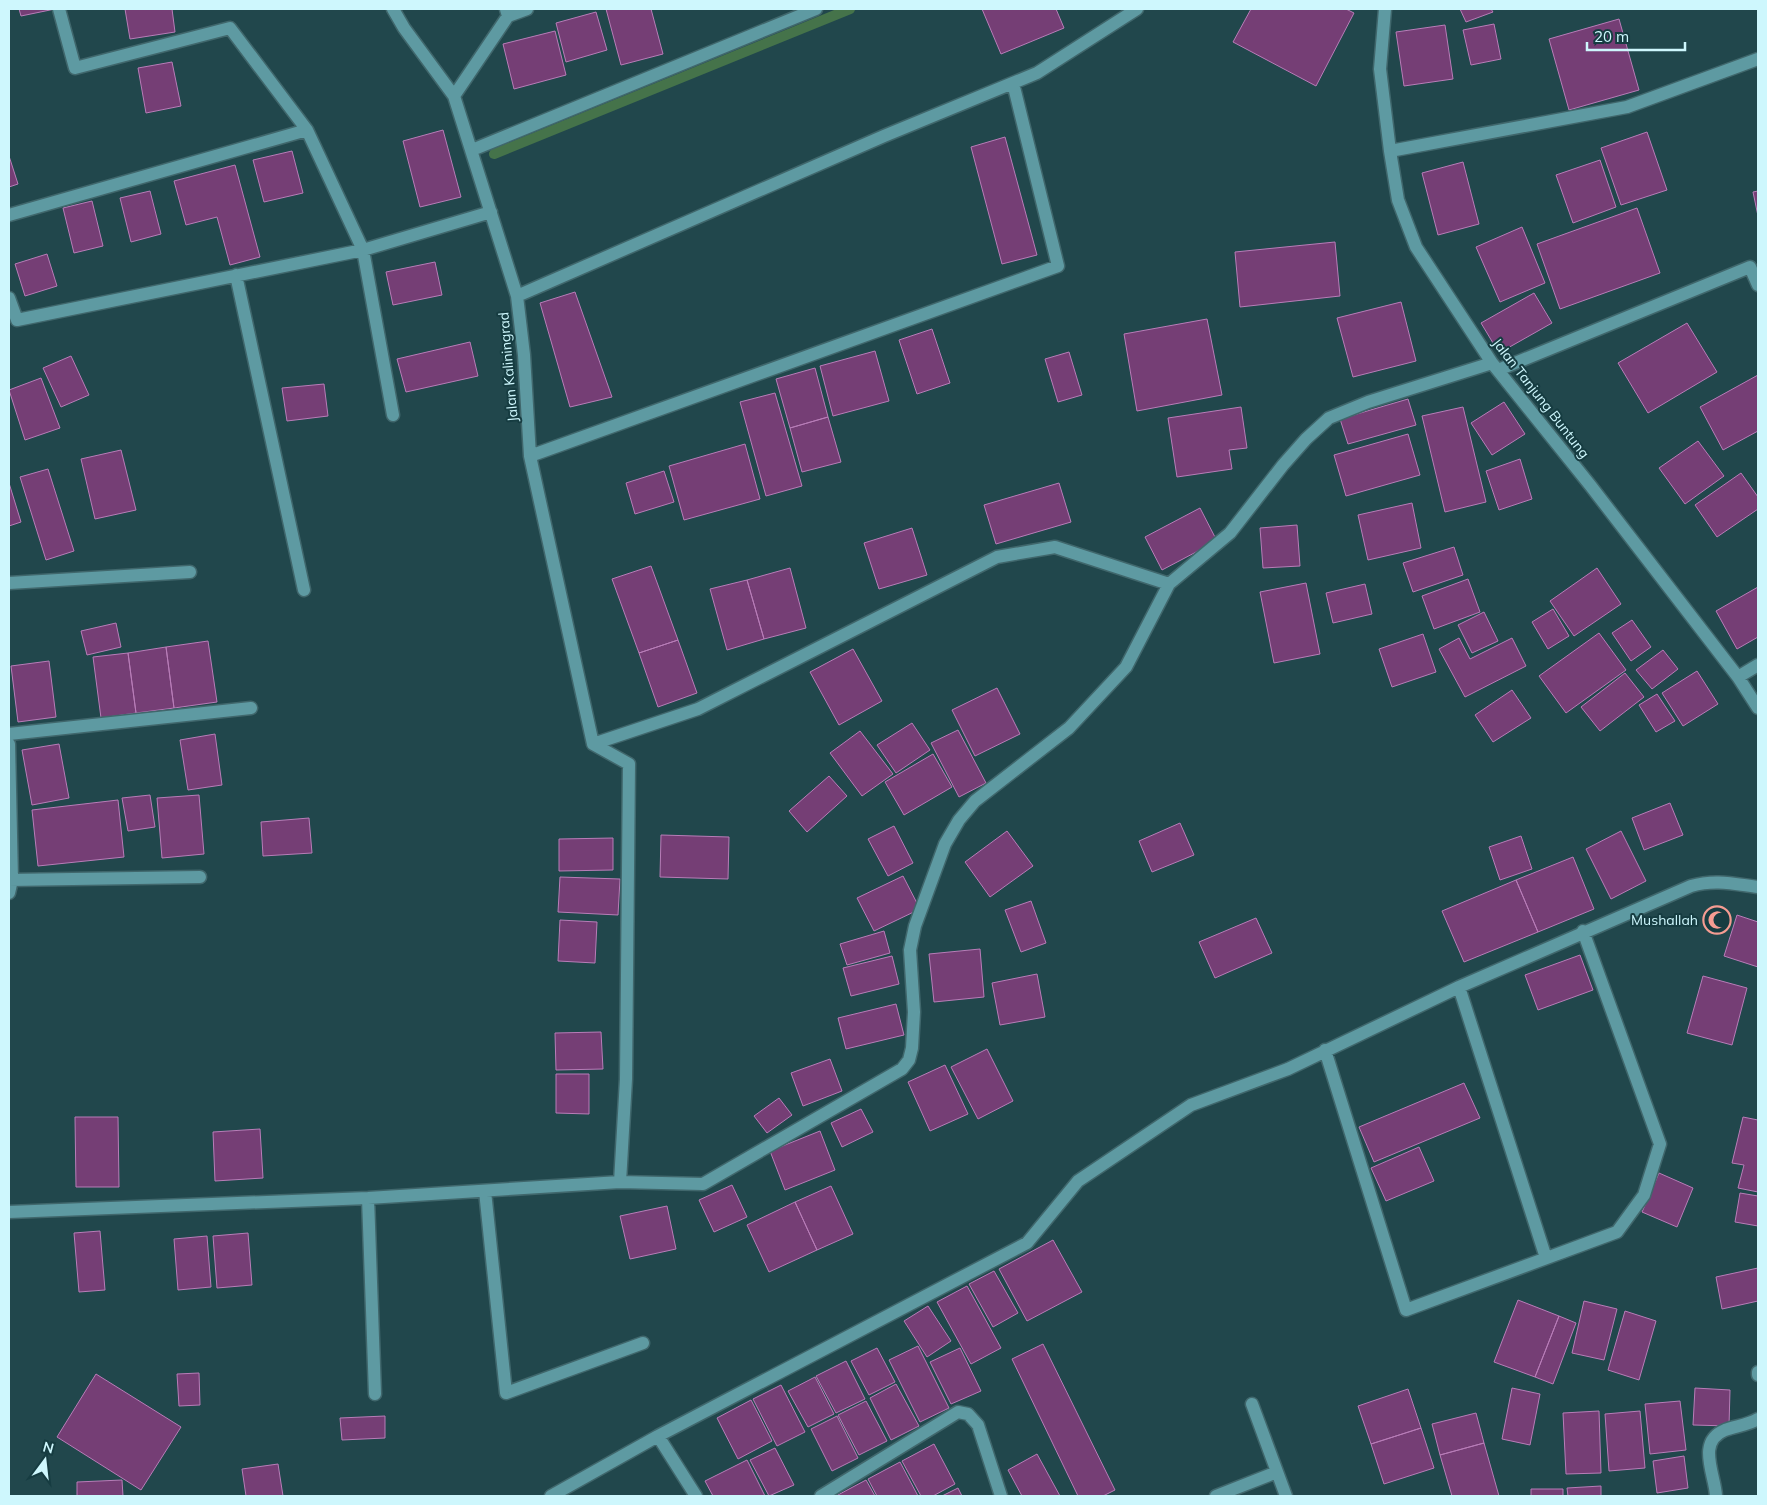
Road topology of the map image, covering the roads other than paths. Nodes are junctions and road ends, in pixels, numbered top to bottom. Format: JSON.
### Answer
{"nodes":[{"id":1,"x":59,"y":9,"type":"edge"},
{"id":2,"x":392,"y":9,"type":"edge"},
{"id":3,"x":527,"y":9,"type":"edge"},
{"id":4,"x":816,"y":9,"type":"edge"},
{"id":5,"x":1137,"y":9,"type":"edge"},
{"id":6,"x":1385,"y":9,"type":"edge"},
{"id":7,"x":507,"y":12,"type":"edge"},
{"id":8,"x":1758,"y":59,"type":"edge"},
{"id":9,"x":1013,"y":83,"type":"junction"},
{"id":10,"x":454,"y":96,"type":"junction"},
{"id":11,"x":307,"y":130,"type":"junction"},
{"id":12,"x":472,"y":150,"type":"junction"},
{"id":13,"x":1390,"y":151,"type":"junction"},
{"id":14,"x":491,"y":212,"type":"junction"},
{"id":15,"x":9,"y":215,"type":"edge"},
{"id":16,"x":363,"y":250,"type":"junction"},
{"id":17,"x":236,"y":275,"type":"junction"},
{"id":18,"x":1758,"y":285,"type":"edge"},
{"id":19,"x":517,"y":296,"type":"junction"},
{"id":20,"x":9,"y":298,"type":"edge"},
{"id":21,"x":1495,"y":367,"type":"junction"},
{"id":22,"x":393,"y":415,"type":"dead end"},
{"id":23,"x":530,"y":456,"type":"junction"},
{"id":24,"x":190,"y":572,"type":"dead end"},
{"id":25,"x":9,"y":583,"type":"edge"},
{"id":26,"x":1168,"y":584,"type":"junction"},
{"id":27,"x":304,"y":590,"type":"dead end"},
{"id":28,"x":1758,"y":664,"type":"edge"},
{"id":29,"x":1738,"y":677,"type":"junction"},
{"id":30,"x":251,"y":708,"type":"dead end"},
{"id":31,"x":1758,"y":708,"type":"edge"},
{"id":32,"x":9,"y":734,"type":"edge"},
{"id":33,"x":9,"y":744,"type":"edge"},
{"id":34,"x":593,"y":744,"type":"junction"},
{"id":35,"x":200,"y":877,"type":"dead end"},
{"id":36,"x":11,"y":880,"type":"edge"},
{"id":37,"x":1758,"y":887,"type":"edge"},
{"id":38,"x":9,"y":894,"type":"edge"},
{"id":39,"x":1583,"y":931,"type":"junction"},
{"id":40,"x":1458,"y":987,"type":"junction"},
{"id":41,"x":1325,"y":1050,"type":"junction"},
{"id":42,"x":620,"y":1182,"type":"junction"},
{"id":43,"x":485,"y":1192,"type":"junction"},
{"id":44,"x":368,"y":1198,"type":"junction"},
{"id":45,"x":9,"y":1212,"type":"edge"},
{"id":46,"x":1546,"y":1258,"type":"junction"},
{"id":47,"x":643,"y":1343,"type":"dead end"},
{"id":48,"x":375,"y":1394,"type":"dead end"},
{"id":49,"x":1252,"y":1404,"type":"dead end"},
{"id":50,"x":1758,"y":1419,"type":"edge"},
{"id":51,"x":658,"y":1436,"type":"junction"},
{"id":52,"x":1277,"y":1472,"type":"junction"},
{"id":53,"x":551,"y":1496,"type":"edge"},
{"id":54,"x":696,"y":1496,"type":"edge"},
{"id":55,"x":821,"y":1496,"type":"edge"},
{"id":56,"x":1001,"y":1496,"type":"edge"},
{"id":57,"x":1216,"y":1496,"type":"edge"},
{"id":58,"x":1286,"y":1496,"type":"edge"},
{"id":59,"x":1716,"y":1496,"type":"edge"}],
"edges":[{"from":1,"to":11,"type":"street"},
{"from":2,"to":10,"type":"street","name":"Jalan Kaliningrad"},
{"from":3,"to":7,"type":"street"},
{"from":4,"to":12,"type":"street"},
{"from":5,"to":9,"type":"street"},
{"from":6,"to":13,"type":"street","name":"Jalan Tanjung Buntung"},
{"from":7,"to":10,"type":"street"},
{"from":8,"to":13,"type":"street"},
{"from":9,"to":19,"type":"street"},
{"from":9,"to":23,"type":"street"},
{"from":10,"to":12,"type":"street","name":"Jalan Kaliningrad"},
{"from":11,"to":15,"type":"street"},
{"from":11,"to":16,"type":"street"},
{"from":12,"to":14,"type":"street","name":"Jalan Kaliningrad"},
{"from":13,"to":21,"type":"street","name":"Jalan Tanjung Buntung"},
{"from":14,"to":16,"type":"street"},
{"from":14,"to":19,"type":"street","name":"Jalan Kaliningrad"},
{"from":16,"to":17,"type":"street"},
{"from":16,"to":22,"type":"street"},
{"from":17,"to":20,"type":"street"},
{"from":17,"to":27,"type":"street"},
{"from":18,"to":21,"type":"street"},
{"from":19,"to":23,"type":"street","name":"Jalan Kaliningrad"},
{"from":21,"to":26,"type":"street"},
{"from":21,"to":29,"type":"street","name":"Jalan Tanjung Buntung"},
{"from":23,"to":34,"type":"street","name":"Jalan Kaliningrad"},
{"from":24,"to":25,"type":"street"},
{"from":26,"to":34,"type":"street"},
{"from":26,"to":42,"type":"street"},
{"from":28,"to":29,"type":"street"},
{"from":29,"to":31,"type":"street","name":"Jalan Tanjung Buntung"},
{"from":30,"to":32,"type":"street"},
{"from":33,"to":36,"type":"street"},
{"from":34,"to":42,"type":"street"},
{"from":35,"to":36,"type":"street"},
{"from":36,"to":38,"type":"street"},
{"from":37,"to":39,"type":"street"},
{"from":39,"to":40,"type":"street"},
{"from":39,"to":46,"type":"street"},
{"from":40,"to":41,"type":"street"},
{"from":40,"to":46,"type":"street"},
{"from":41,"to":46,"type":"street"},
{"from":41,"to":51,"type":"street"},
{"from":42,"to":43,"type":"street"},
{"from":43,"to":44,"type":"street"},
{"from":43,"to":47,"type":"street"},
{"from":44,"to":45,"type":"street"},
{"from":44,"to":48,"type":"street"},
{"from":49,"to":52,"type":"street"},
{"from":50,"to":59,"type":"street"},
{"from":51,"to":53,"type":"street"},
{"from":51,"to":54,"type":"street"},
{"from":52,"to":57,"type":"street"},
{"from":52,"to":58,"type":"street"},
{"from":55,"to":56,"type":"street"}]}
